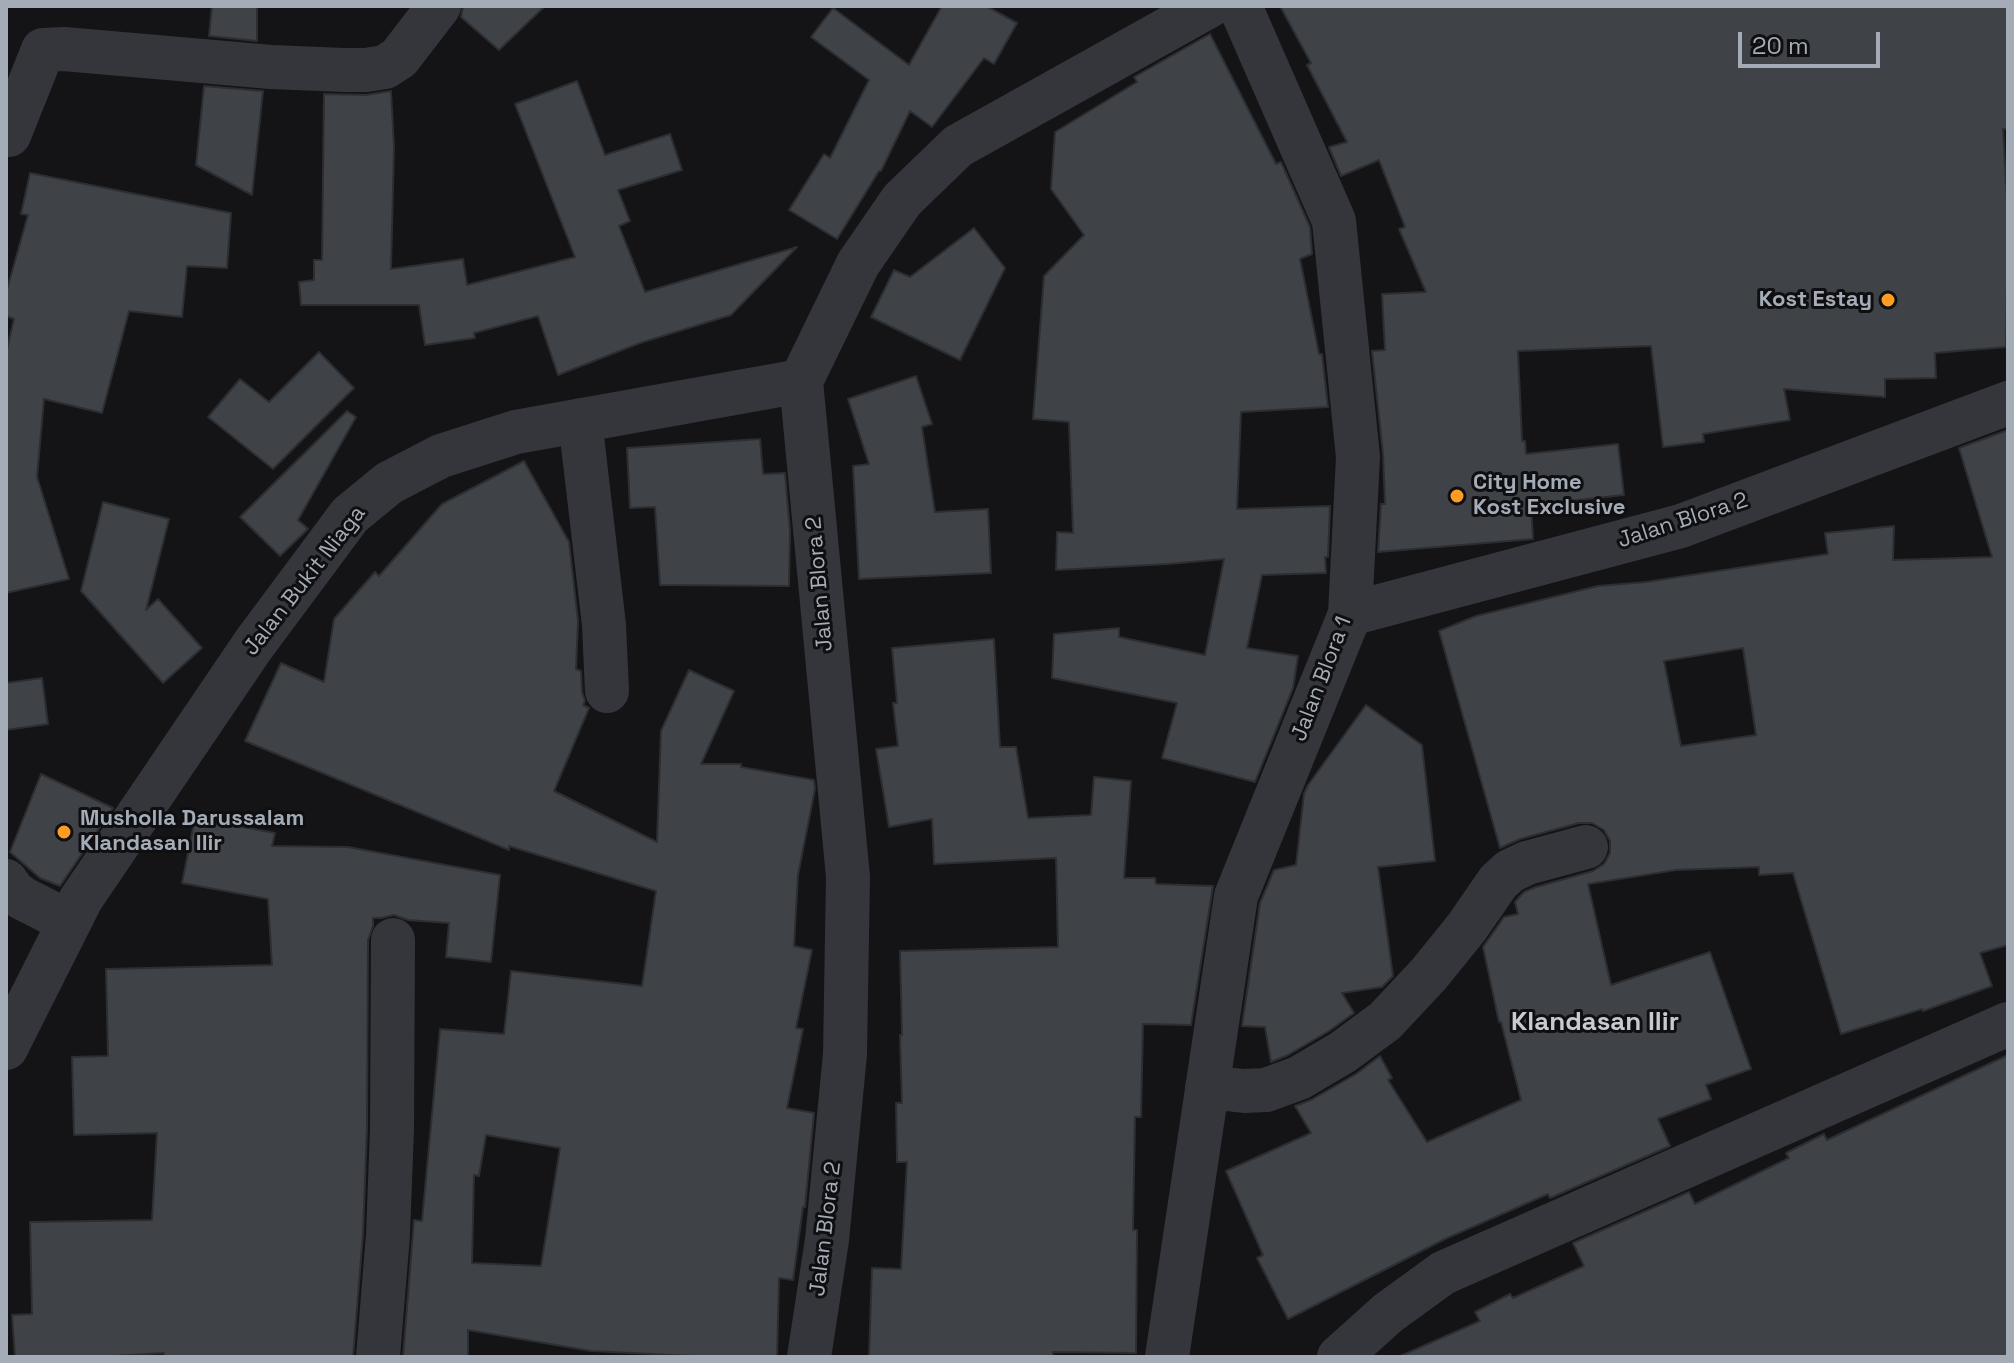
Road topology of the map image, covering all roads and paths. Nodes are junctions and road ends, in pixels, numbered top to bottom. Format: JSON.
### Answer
{"nodes":[{"id":1,"x":439,"y":6,"type":"edge"},
{"id":2,"x":1209,"y":6,"type":"edge"},
{"id":3,"x":1240,"y":6,"type":"edge"},
{"id":4,"x":7,"y":140,"type":"edge"},
{"id":5,"x":801,"y":381,"type":"junction"},
{"id":6,"x":2008,"y":403,"type":"edge"},
{"id":7,"x":580,"y":420,"type":"junction"},
{"id":8,"x":1350,"y":614,"type":"junction"},
{"id":9,"x":607,"y":691,"type":"dead end"},
{"id":10,"x":1586,"y":847,"type":"dead end"},
{"id":11,"x":6,"y":881,"type":"edge"},
{"id":12,"x":69,"y":922,"type":"junction"},
{"id":13,"x":393,"y":940,"type":"dead end"},
{"id":14,"x":2008,"y":1024,"type":"edge"},
{"id":15,"x":6,"y":1048,"type":"edge"},
{"id":16,"x":1207,"y":1087,"type":"junction"},
{"id":17,"x":378,"y":1357,"type":"edge"},
{"id":18,"x":809,"y":1357,"type":"edge"},
{"id":19,"x":1167,"y":1357,"type":"edge"},
{"id":20,"x":1339,"y":1357,"type":"edge"}],
"edges":[{"from":1,"to":4,"type":"street"},
{"from":2,"to":5,"type":"street"},
{"from":3,"to":8,"type":"street","name":"Jalan Blora 1"},
{"from":5,"to":7,"type":"street","name":"Jalan Bukit Niaga"},
{"from":5,"to":18,"type":"street","name":"Jalan Blora 2"},
{"from":6,"to":8,"type":"street","name":"Jalan Blora 2"},
{"from":7,"to":9,"type":"street"},
{"from":7,"to":12,"type":"street","name":"Jalan Bukit Niaga"},
{"from":8,"to":16,"type":"street","name":"Jalan Blora 1"},
{"from":10,"to":16,"type":"street"},
{"from":11,"to":12,"type":"street"},
{"from":12,"to":15,"type":"street","name":"Jalan Bukit Niaga"},
{"from":13,"to":17,"type":"street"},
{"from":14,"to":20,"type":"street"},
{"from":16,"to":19,"type":"street","name":"Jalan Blora 1"}]}
